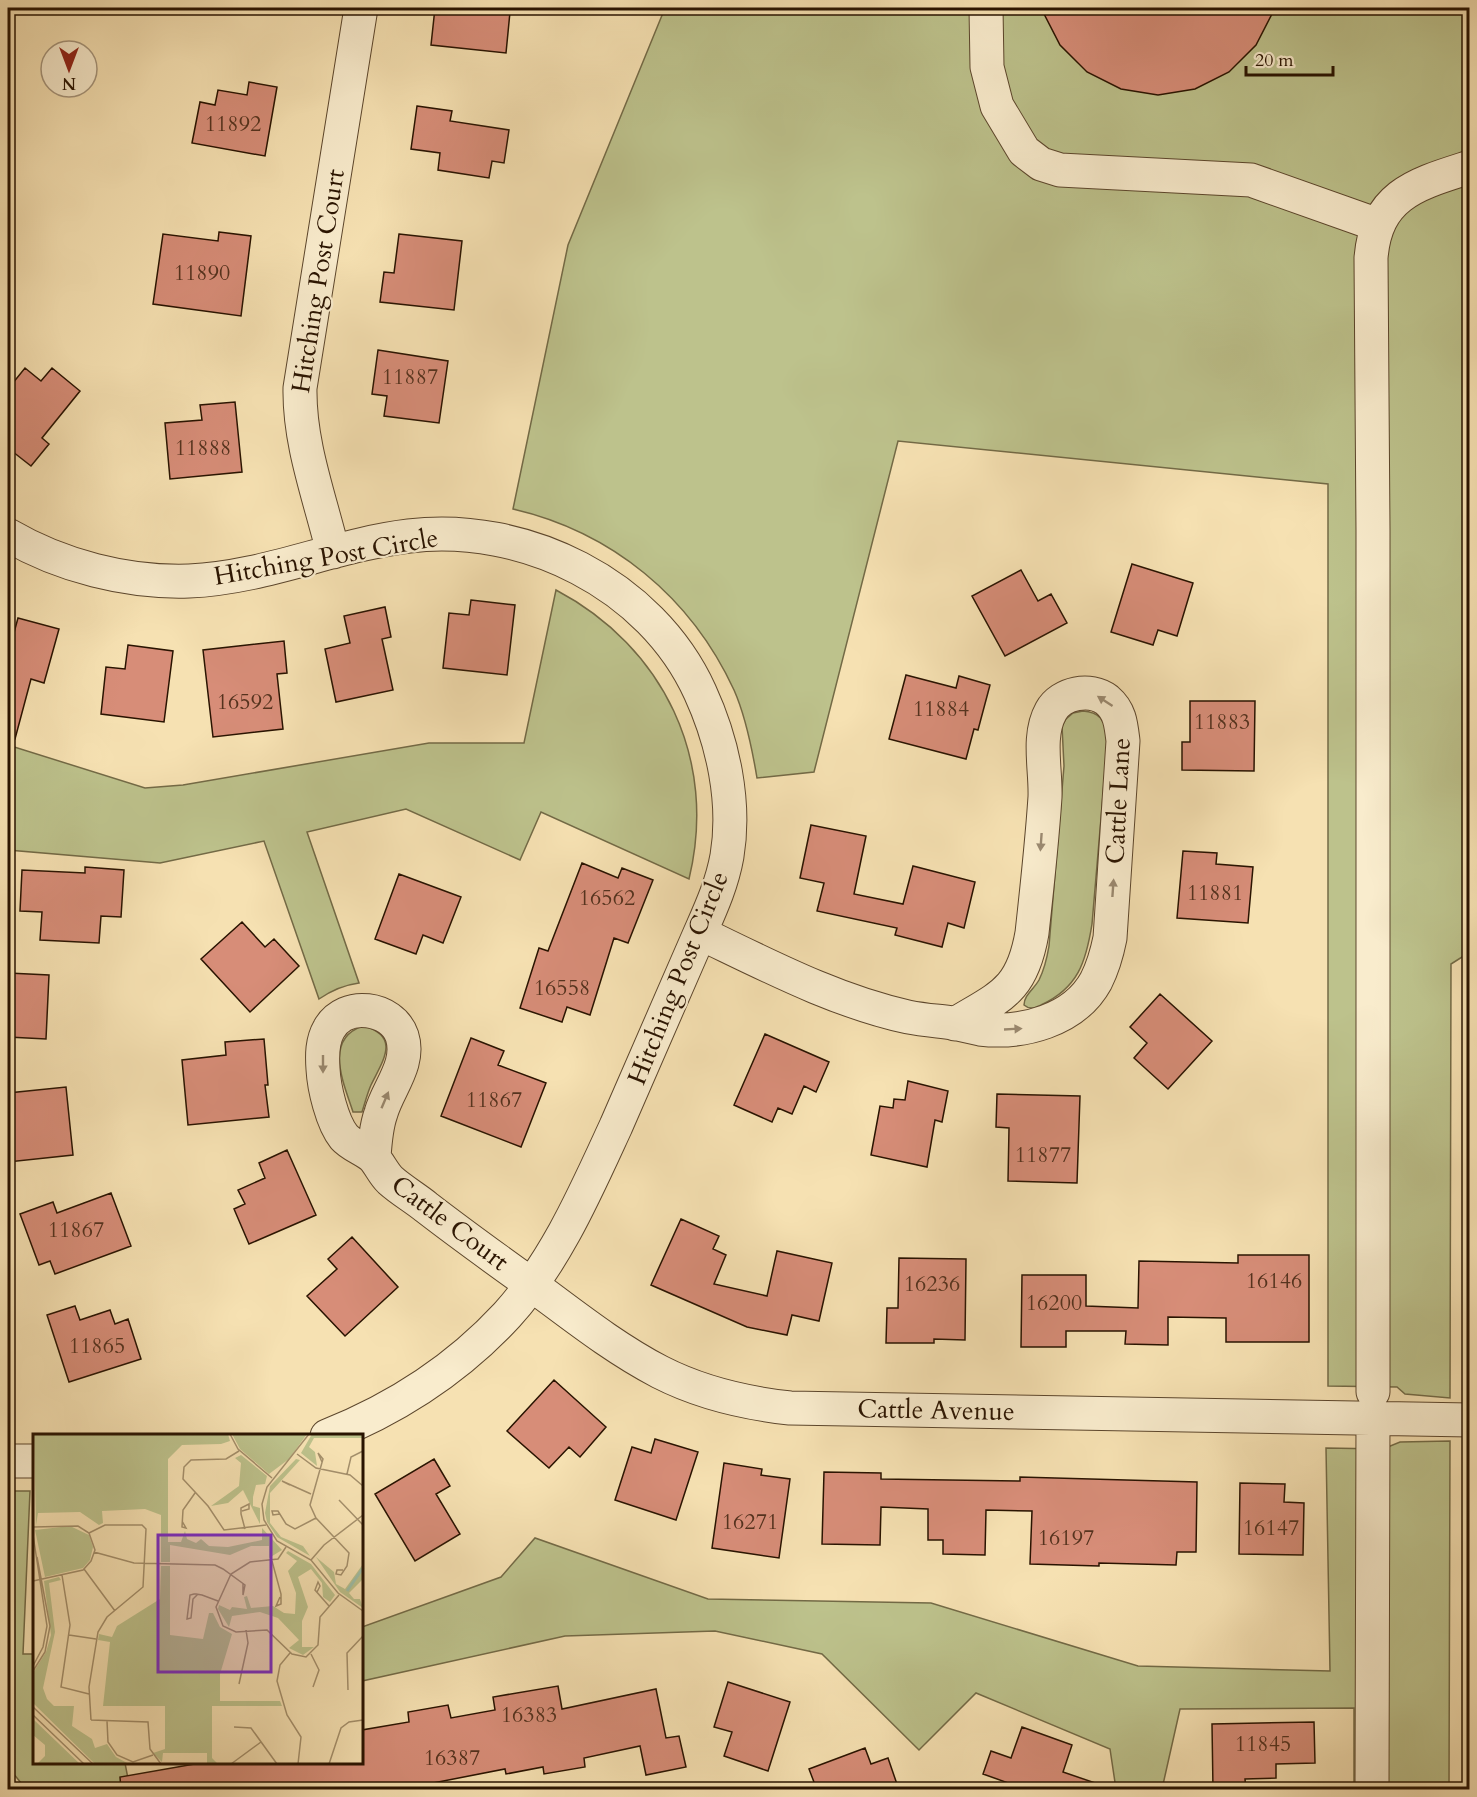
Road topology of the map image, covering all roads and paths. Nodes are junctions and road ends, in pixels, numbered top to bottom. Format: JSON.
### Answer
{"nodes":[{"id":1,"x":361,"y":8,"type":"edge"},
{"id":2,"x":986,"y":8,"type":"edge"},
{"id":3,"x":1470,"y":167,"type":"edge"},
{"id":4,"x":1378,"y":225,"type":"junction"},
{"id":5,"x":8,"y":535,"type":"edge"},
{"id":6,"x":333,"y":552,"type":"junction"},
{"id":7,"x":700,"y":933,"type":"junction"},
{"id":8,"x":955,"y":1024,"type":"junction"},
{"id":9,"x":374,"y":1157,"type":"dead end"},
{"id":10,"x":531,"y":1285,"type":"junction"},
{"id":11,"x":1373,"y":1405,"type":"junction"},
{"id":12,"x":1470,"y":1420,"type":"edge"},
{"id":13,"x":331,"y":1434,"type":"edge"},
{"id":14,"x":8,"y":1461,"type":"edge"},
{"id":15,"x":33,"y":1461,"type":"edge"},
{"id":16,"x":1372,"y":1790,"type":"edge"}],
"edges":[{"from":1,"to":6,"type":"street","name":"Hitching Post Court"},
{"from":2,"to":4,"type":"street"},
{"from":3,"to":4,"type":"street"},
{"from":4,"to":11,"type":"street"},
{"from":5,"to":6,"type":"street","name":"Hitching Post Circle"},
{"from":6,"to":7,"type":"street","name":"Hitching Post Circle"},
{"from":7,"to":8,"type":"street","name":"Cattle Lane"},
{"from":7,"to":10,"type":"street","name":"Hitching Post Circle"},
{"from":8,"to":8,"type":"street","name":"Cattle Lane","one_way":true},
{"from":9,"to":10,"type":"street","name":"Cattle Court"},
{"from":10,"to":11,"type":"street","name":"Cattle Avenue"},
{"from":10,"to":13,"type":"street","name":"Hitching Post Circle"},
{"from":11,"to":12,"type":"street","name":"Cattle Avenue"},
{"from":11,"to":16,"type":"street"},
{"from":14,"to":15,"type":"street"}]}
